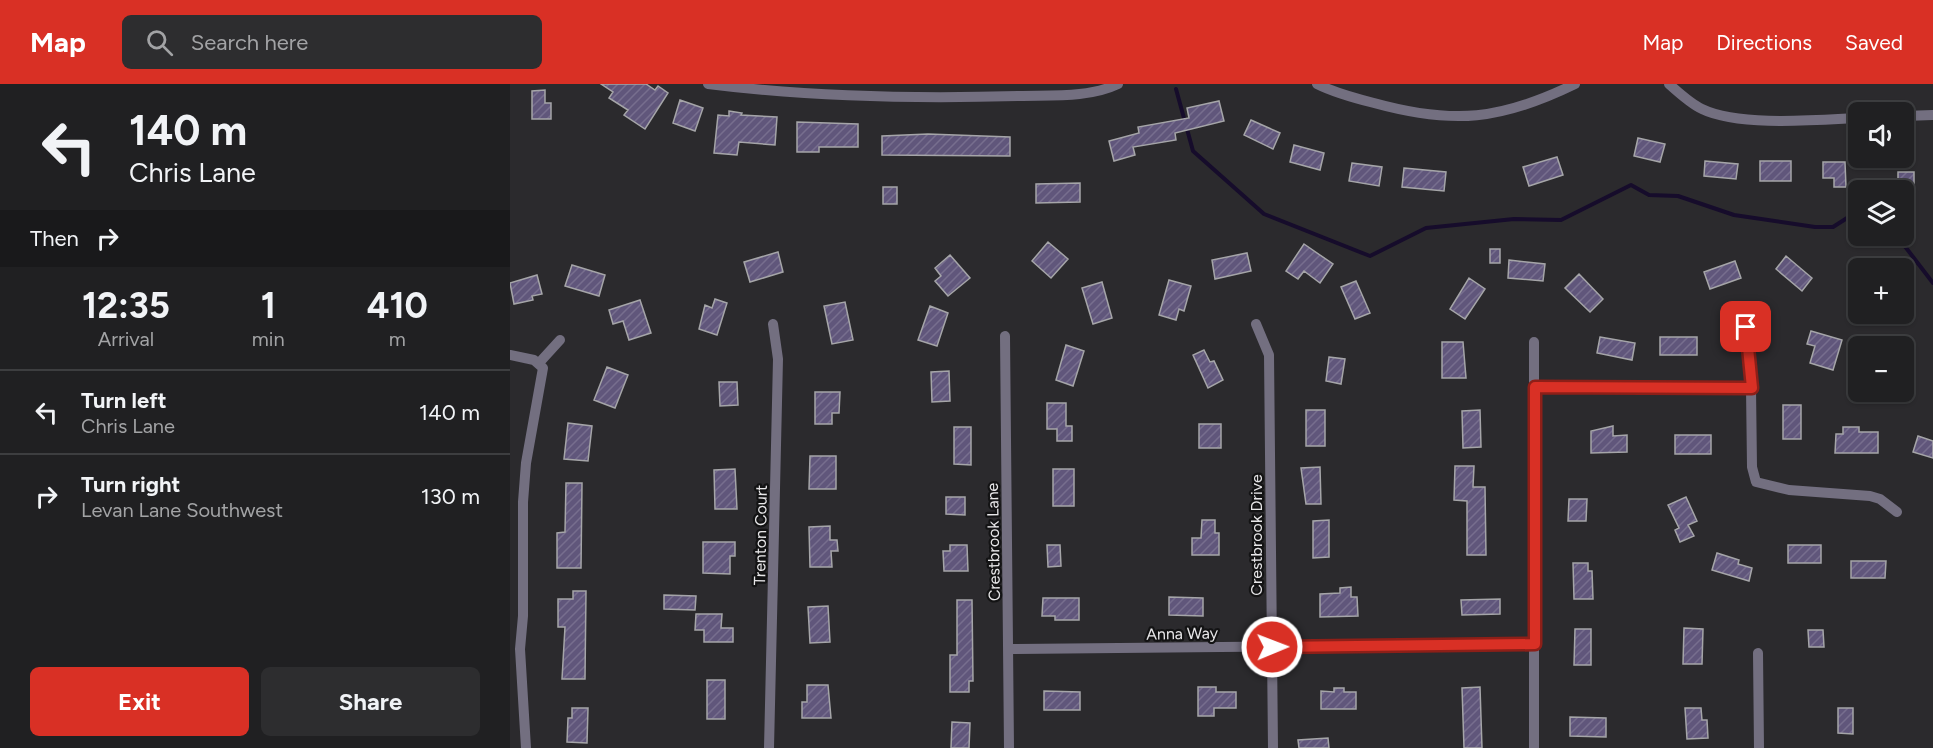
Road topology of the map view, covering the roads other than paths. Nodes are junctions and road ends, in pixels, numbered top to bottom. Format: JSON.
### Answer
{"nodes":[{"id":1,"x":708,"y":84,"type":"edge"},
{"id":2,"x":1118,"y":84,"type":"edge"},
{"id":3,"x":1317,"y":84,"type":"edge"},
{"id":4,"x":1575,"y":84,"type":"edge"},
{"id":5,"x":1669,"y":84,"type":"edge"},
{"id":6,"x":1933,"y":115,"type":"edge"},
{"id":7,"x":1914,"y":116,"type":"edge"},
{"id":8,"x":1848,"y":118,"type":"edge"},
{"id":9,"x":773,"y":324,"type":"dead end"},
{"id":10,"x":1256,"y":324,"type":"dead end"},
{"id":11,"x":1746,"y":327,"type":"dead end"},
{"id":12,"x":1005,"y":336,"type":"dead end"},
{"id":13,"x":560,"y":340,"type":"dead end"},
{"id":14,"x":1534,"y":342,"type":"dead end"},
{"id":15,"x":510,"y":355,"type":"edge"},
{"id":16,"x":539,"y":363,"type":"junction"},
{"id":17,"x":1535,"y":387,"type":"junction"},
{"id":18,"x":1752,"y":388,"type":"junction"},
{"id":19,"x":1897,"y":512,"type":"dead end"},
{"id":20,"x":1535,"y":644,"type":"junction"},
{"id":21,"x":1272,"y":647,"type":"junction"},
{"id":22,"x":1009,"y":649,"type":"junction"},
{"id":23,"x":515,"y":650,"type":"edge"},
{"id":24,"x":1758,"y":653,"type":"dead end"},
{"id":25,"x":526,"y":748,"type":"edge"},
{"id":26,"x":769,"y":748,"type":"edge"},
{"id":27,"x":1009,"y":748,"type":"edge"},
{"id":28,"x":1273,"y":748,"type":"edge"},
{"id":29,"x":1534,"y":748,"type":"edge"},
{"id":30,"x":1759,"y":748,"type":"edge"}],
"edges":[{"from":1,"to":2,"type":"street"},
{"from":3,"to":4,"type":"street"},
{"from":5,"to":8,"type":"street"},
{"from":6,"to":7,"type":"street"},
{"from":9,"to":26,"type":"street","name":"Trenton Court"},
{"from":10,"to":21,"type":"street","name":"Crestbrook Drive"},
{"from":11,"to":18,"type":"street"},
{"from":12,"to":22,"type":"street","name":"Crestbrook Lane"},
{"from":13,"to":16,"type":"street"},
{"from":14,"to":17,"type":"street"},
{"from":15,"to":16,"type":"street"},
{"from":16,"to":23,"type":"street"},
{"from":17,"to":18,"type":"street"},
{"from":17,"to":20,"type":"street"},
{"from":18,"to":19,"type":"street"},
{"from":20,"to":21,"type":"street","name":"Anna Way"},
{"from":20,"to":29,"type":"street"},
{"from":21,"to":22,"type":"street","name":"Anna Way"},
{"from":21,"to":28,"type":"street","name":"Crestbrook Drive"},
{"from":22,"to":27,"type":"street","name":"Crestbrook Lane"},
{"from":23,"to":25,"type":"street"},
{"from":24,"to":30,"type":"street"}]}
